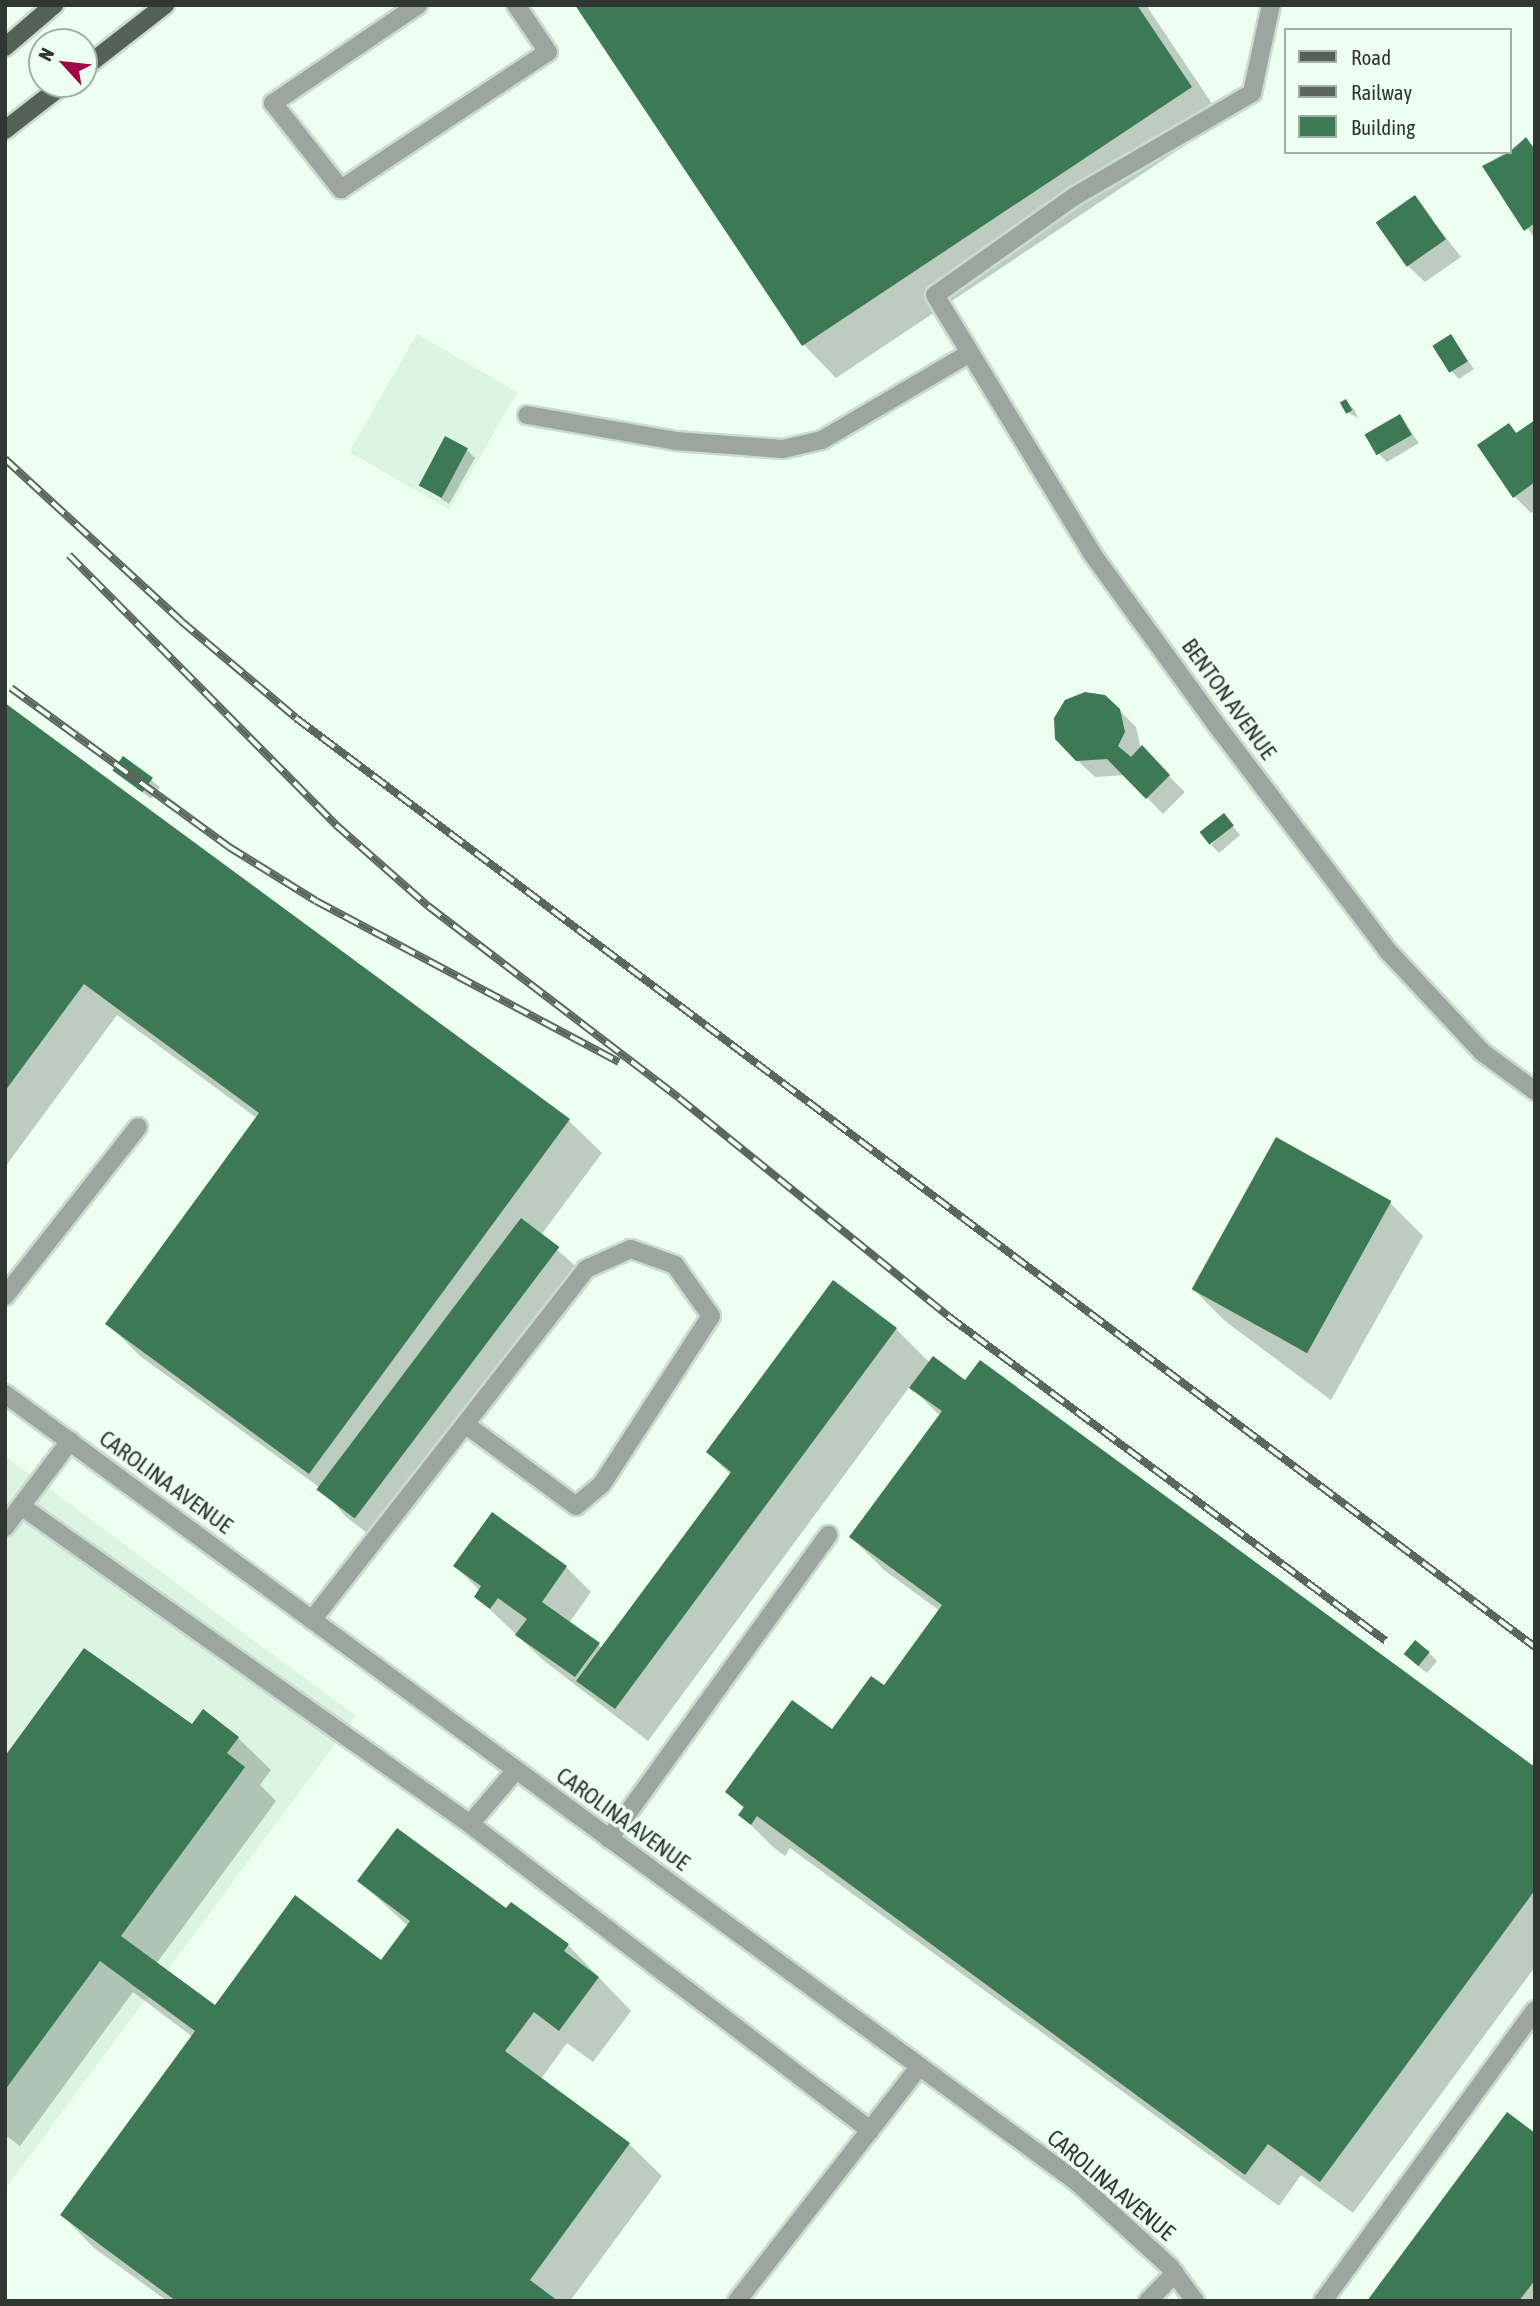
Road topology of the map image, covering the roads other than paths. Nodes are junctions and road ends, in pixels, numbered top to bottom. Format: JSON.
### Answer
{"nodes":[{"id":1,"x":54,"y":5,"type":"edge"},
{"id":2,"x":165,"y":5,"type":"edge"},
{"id":3,"x":418,"y":5,"type":"edge"},
{"id":4,"x":516,"y":5,"type":"edge"},
{"id":5,"x":1271,"y":5,"type":"edge"},
{"id":6,"x":5,"y":47,"type":"edge"},
{"id":7,"x":98,"y":57,"type":"edge"},
{"id":8,"x":46,"y":98,"type":"edge"},
{"id":9,"x":5,"y":130,"type":"edge"},
{"id":10,"x":968,"y":354,"type":"junction"},
{"id":11,"x":527,"y":415,"type":"dead end"},
{"id":12,"x":1535,"y":1091,"type":"edge"},
{"id":13,"x":138,"y":1127,"type":"dead end"},
{"id":14,"x":6,"y":1292,"type":"edge"},
{"id":15,"x":5,"y":1394,"type":"edge"},
{"id":16,"x":466,"y":1425,"type":"junction"},
{"id":17,"x":70,"y":1441,"type":"junction"},
{"id":18,"x":21,"y":1506,"type":"junction"},
{"id":19,"x":5,"y":1527,"type":"edge"},
{"id":20,"x":828,"y":1535,"type":"dead end"},
{"id":21,"x":312,"y":1620,"type":"junction"},
{"id":22,"x":516,"y":1770,"type":"junction"},
{"id":23,"x":470,"y":1824,"type":"junction"},
{"id":24,"x":609,"y":1839,"type":"junction"},
{"id":25,"x":1535,"y":2010,"type":"edge"},
{"id":26,"x":919,"y":2067,"type":"junction"},
{"id":27,"x":870,"y":2130,"type":"junction"},
{"id":28,"x":1175,"y":2273,"type":"junction"},
{"id":29,"x":737,"y":2301,"type":"edge"},
{"id":30,"x":1148,"y":2301,"type":"edge"},
{"id":31,"x":1195,"y":2301,"type":"edge"},
{"id":32,"x":1324,"y":2301,"type":"edge"}],
"edges":[{"from":1,"to":6,"type":"main road"},
{"from":2,"to":7,"type":"main road"},
{"from":3,"to":4,"type":"street"},
{"from":5,"to":10,"type":"street","name":"BENTON AVENUE"},
{"from":8,"to":9,"type":"main road"},
{"from":10,"to":11,"type":"street"},
{"from":10,"to":12,"type":"street","name":"BENTON AVENUE"},
{"from":13,"to":14,"type":"street"},
{"from":15,"to":17,"type":"street","name":"CAROLINA AVENUE"},
{"from":16,"to":16,"type":"street"},
{"from":16,"to":21,"type":"street"},
{"from":17,"to":18,"type":"street"},
{"from":17,"to":21,"type":"street","name":"CAROLINA AVENUE"},
{"from":18,"to":19,"type":"street"},
{"from":18,"to":23,"type":"street"},
{"from":20,"to":24,"type":"street"},
{"from":21,"to":22,"type":"street","name":"CAROLINA AVENUE"},
{"from":22,"to":23,"type":"street"},
{"from":22,"to":24,"type":"street","name":"CAROLINA AVENUE"},
{"from":23,"to":27,"type":"street"},
{"from":24,"to":26,"type":"street","name":"CAROLINA AVENUE"},
{"from":25,"to":32,"type":"street"},
{"from":26,"to":27,"type":"street"},
{"from":26,"to":28,"type":"street","name":"CAROLINA AVENUE"},
{"from":27,"to":29,"type":"street"},
{"from":28,"to":30,"type":"street"},
{"from":28,"to":31,"type":"street","name":"CAROLINA AVENUE"}]}
